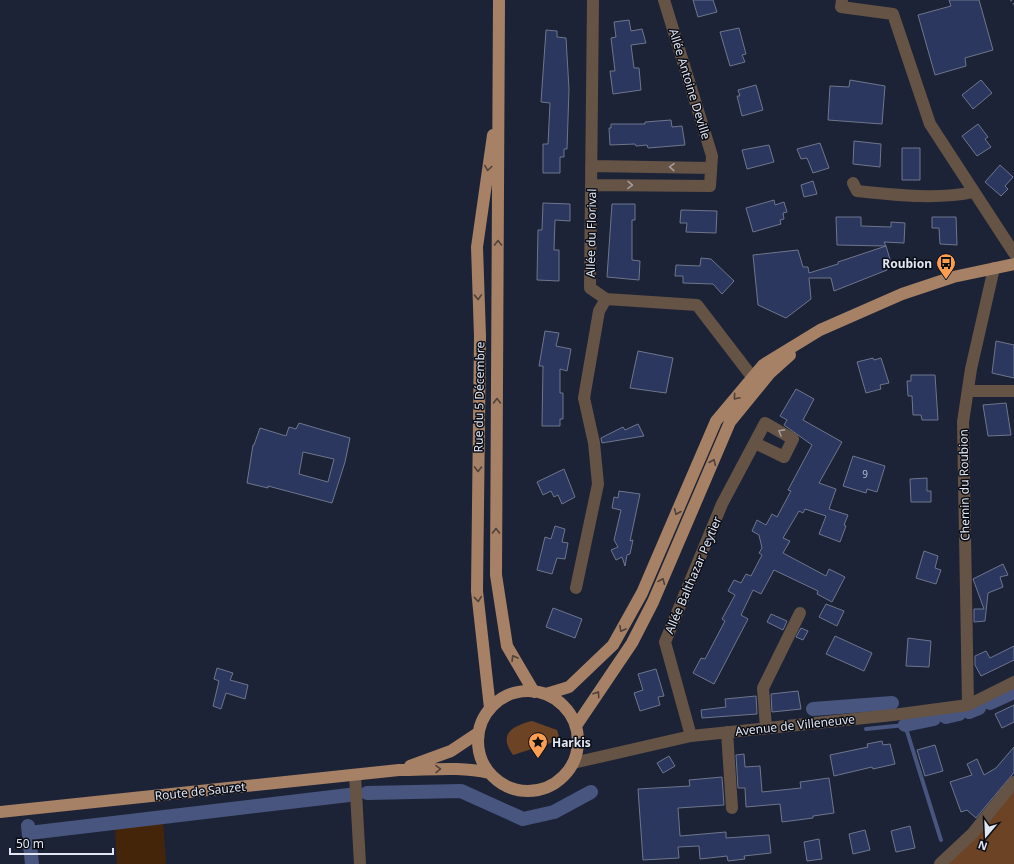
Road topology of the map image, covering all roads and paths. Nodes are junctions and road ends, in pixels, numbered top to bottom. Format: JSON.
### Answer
{"nodes":[{"id":1,"x":499,"y":0,"type":"edge"},
{"id":2,"x":593,"y":0,"type":"edge"},
{"id":3,"x":664,"y":0,"type":"edge"},
{"id":4,"x":842,"y":0,"type":"edge"},
{"id":5,"x":1011,"y":0,"type":"edge"},
{"id":6,"x":1014,"y":4,"type":"edge"},
{"id":7,"x":500,"y":87,"type":"junction"},
{"id":8,"x":591,"y":166,"type":"junction"},
{"id":9,"x":711,"y":168,"type":"junction"},
{"id":10,"x":853,"y":183,"type":"dead end"},
{"id":11,"x":591,"y":185,"type":"junction"},
{"id":12,"x":974,"y":192,"type":"junction"},
{"id":13,"x":1013,"y":249,"type":"edge"},
{"id":14,"x":1014,"y":264,"type":"edge"},
{"id":15,"x":994,"y":268,"type":"junction"},
{"id":16,"x":606,"y":299,"type":"junction"},
{"id":17,"x":820,"y":330,"type":"junction"},
{"id":18,"x":753,"y":378,"type":"junction"},
{"id":19,"x":968,"y":391,"type":"junction"},
{"id":20,"x":1014,"y":391,"type":"edge"},
{"id":21,"x":755,"y":442,"type":"dead end"},
{"id":22,"x":576,"y":588,"type":"dead end"},
{"id":23,"x":800,"y":613,"type":"dead end"},
{"id":24,"x":1014,"y":682,"type":"edge"},
{"id":25,"x":540,"y":693,"type":"junction"},
{"id":26,"x":968,"y":705,"type":"junction"},
{"id":27,"x":490,"y":708,"type":"junction"},
{"id":28,"x":576,"y":726,"type":"junction"},
{"id":29,"x":766,"y":728,"type":"junction"},
{"id":30,"x":727,"y":732,"type":"junction"},
{"id":31,"x":478,"y":733,"type":"junction"},
{"id":32,"x":691,"y":736,"type":"junction"},
{"id":33,"x":574,"y":764,"type":"junction"},
{"id":34,"x":399,"y":770,"type":"junction"},
{"id":35,"x":489,"y":773,"type":"junction"},
{"id":36,"x":355,"y":775,"type":"junction"},
{"id":37,"x":1014,"y":782,"type":"edge"},
{"id":38,"x":732,"y":808,"type":"dead end"},
{"id":39,"x":0,"y":812,"type":"edge"},
{"id":40,"x":360,"y":864,"type":"edge"},
{"id":41,"x":940,"y":864,"type":"edge"}],
"edges":[{"from":1,"to":7,"type":"main road","name":"Rue du 5 Décembre"},
{"from":2,"to":8,"type":"street","name":"Allée du Florival"},
{"from":3,"to":9,"type":"street","name":"Allée Antoine Deville"},
{"from":4,"to":12,"type":"street"},
{"from":5,"to":6,"type":"path"},
{"from":25,"to":7,"type":"main road","name":"Rue du 5 Décembre","one_way":true},
{"from":7,"to":27,"type":"main road","name":"Rue du 5 Décembre","one_way":true},
{"from":9,"to":8,"type":"street","one_way":true},
{"from":8,"to":11,"type":"street","name":"Allée du Florival"},
{"from":11,"to":9,"type":"street","name":"Allée Antoine Deville","one_way":true},
{"from":10,"to":12,"type":"street"},
{"from":11,"to":16,"type":"street","name":"Allée du Florival"},
{"from":12,"to":13,"type":"street"},
{"from":14,"to":15,"type":"main road"},
{"from":15,"to":17,"type":"main road"},
{"from":15,"to":19,"type":"street","name":"Chemin du Roubion"},
{"from":16,"to":18,"type":"street"},
{"from":16,"to":22,"type":"street"},
{"from":17,"to":18,"type":"main road"},
{"from":28,"to":17,"type":"main road","one_way":true},
{"from":18,"to":25,"type":"main road","one_way":true},
{"from":19,"to":20,"type":"street"},
{"from":19,"to":26,"type":"street","name":"Chemin du Roubion"},
{"from":21,"to":32,"type":"street","name":"Allée Balthazar Peytier"},
{"from":23,"to":29,"type":"street"},
{"from":24,"to":26,"type":"street","name":"Avenue de Villeneuve"},
{"from":25,"to":27,"type":"main road"},
{"from":25,"to":28,"type":"main road"},
{"from":26,"to":29,"type":"street","name":"Avenue de Villeneuve"},
{"from":27,"to":31,"type":"main road"},
{"from":28,"to":33,"type":"main road"},
{"from":29,"to":30,"type":"street","name":"Avenue de Villeneuve"},
{"from":30,"to":32,"type":"street","name":"Avenue de Villeneuve"},
{"from":30,"to":38,"type":"street"},
{"from":31,"to":34,"type":"main road","name":"Route de Sauzet"},
{"from":31,"to":35,"type":"main road"},
{"from":32,"to":33,"type":"street","name":"Avenue de Villeneuve"},
{"from":33,"to":35,"type":"main road"},
{"from":34,"to":35,"type":"main road","name":"Route de Sauzet","one_way":true},
{"from":34,"to":36,"type":"main road","name":"Route de Sauzet"},
{"from":36,"to":39,"type":"main road","name":"Route de Sauzet"},
{"from":36,"to":40,"type":"street"},
{"from":37,"to":41,"type":"street"}]}
